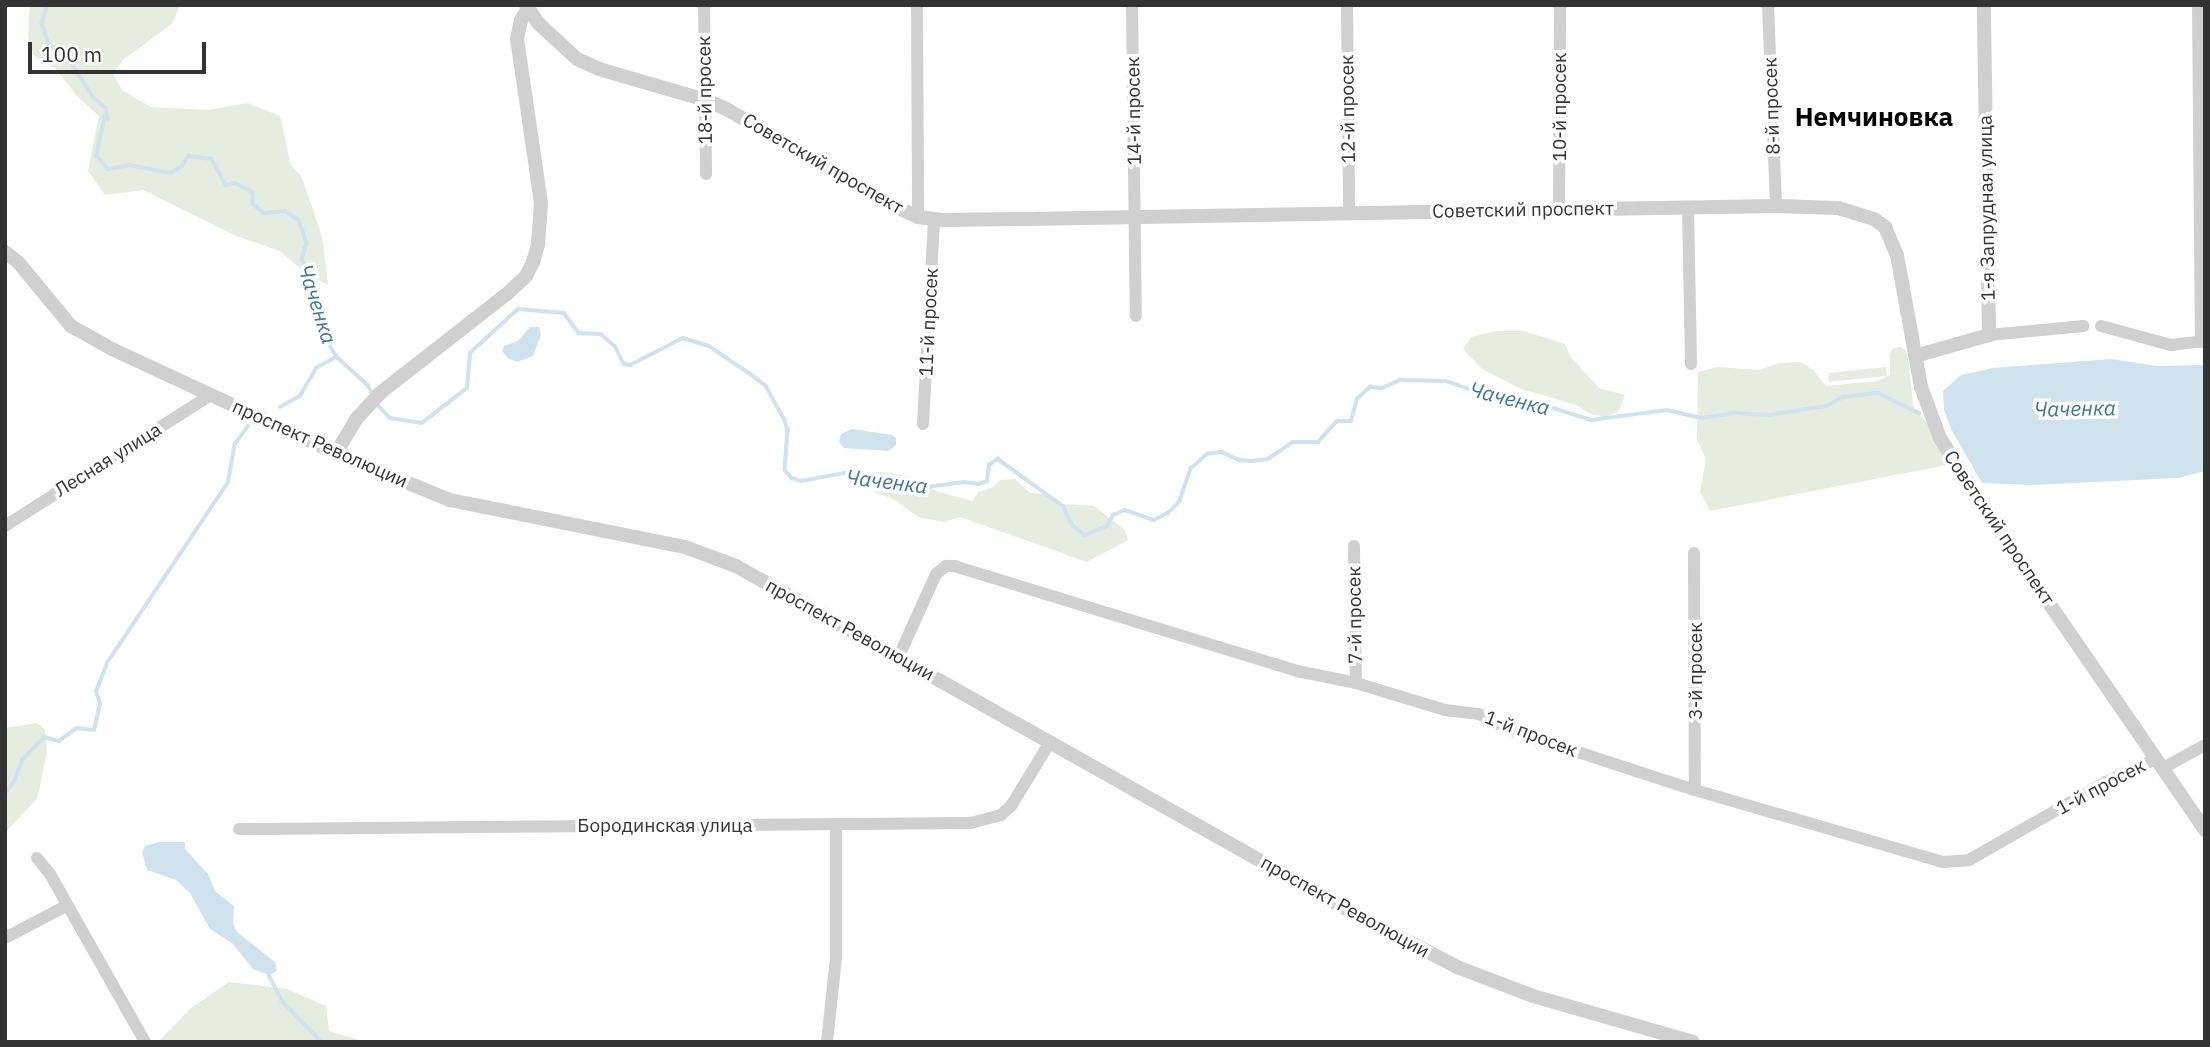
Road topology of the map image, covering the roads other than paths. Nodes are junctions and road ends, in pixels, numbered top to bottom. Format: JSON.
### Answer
{"nodes":[{"id":1,"x":704,"y":5,"type":"edge"},
{"id":2,"x":917,"y":5,"type":"edge"},
{"id":3,"x":1132,"y":5,"type":"edge"},
{"id":4,"x":1346,"y":5,"type":"edge"},
{"id":5,"x":1560,"y":5,"type":"edge"},
{"id":6,"x":1768,"y":5,"type":"edge"},
{"id":7,"x":1984,"y":5,"type":"edge"},
{"id":8,"x":2198,"y":5,"type":"edge"},
{"id":9,"x":527,"y":7,"type":"edge"},
{"id":10,"x":706,"y":100,"type":"junction"},
{"id":11,"x":706,"y":174,"type":"dead end"},
{"id":12,"x":1776,"y":206,"type":"junction"},
{"id":13,"x":1688,"y":207,"type":"junction"},
{"id":14,"x":1559,"y":209,"type":"junction"},
{"id":15,"x":1349,"y":213,"type":"junction"},
{"id":16,"x":918,"y":217,"type":"junction"},
{"id":17,"x":1135,"y":218,"type":"junction"},
{"id":18,"x":934,"y":219,"type":"junction"},
{"id":19,"x":5,"y":252,"type":"edge"},
{"id":20,"x":1136,"y":316,"type":"dead end"},
{"id":21,"x":2084,"y":326,"type":"dead end"},
{"id":22,"x":2101,"y":326,"type":"dead end"},
{"id":23,"x":1989,"y":335,"type":"junction"},
{"id":24,"x":2203,"y":342,"type":"edge"},
{"id":25,"x":1916,"y":356,"type":"junction"},
{"id":26,"x":1691,"y":364,"type":"dead end"},
{"id":27,"x":211,"y":395,"type":"junction"},
{"id":28,"x":923,"y":424,"type":"dead end"},
{"id":29,"x":336,"y":453,"type":"junction"},
{"id":30,"x":5,"y":526,"type":"edge"},
{"id":31,"x":1354,"y":546,"type":"dead end"},
{"id":32,"x":1694,"y":553,"type":"dead end"},
{"id":33,"x":899,"y":656,"type":"junction"},
{"id":34,"x":1356,"y":684,"type":"junction"},
{"id":35,"x":1050,"y":742,"type":"junction"},
{"id":36,"x":2205,"y":745,"type":"edge"},
{"id":37,"x":2159,"y":764,"type":"junction"},
{"id":38,"x":1695,"y":790,"type":"junction"},
{"id":39,"x":836,"y":825,"type":"junction"},
{"id":40,"x":239,"y":829,"type":"dead end"},
{"id":41,"x":2205,"y":830,"type":"edge"},
{"id":42,"x":37,"y":858,"type":"dead end"},
{"id":43,"x":66,"y":906,"type":"junction"},
{"id":44,"x":5,"y":938,"type":"edge"},
{"id":45,"x":145,"y":1042,"type":"edge"},
{"id":46,"x":827,"y":1042,"type":"edge"},
{"id":47,"x":1693,"y":1042,"type":"edge"}],
"edges":[{"from":1,"to":10,"type":"street","name":"18-й просек"},
{"from":2,"to":16,"type":"street"},
{"from":3,"to":17,"type":"street","name":"14-й просек"},
{"from":4,"to":15,"type":"street","name":"12-й просек"},
{"from":5,"to":14,"type":"street","name":"10-й просек"},
{"from":6,"to":12,"type":"street","name":"8-й просек"},
{"from":7,"to":23,"type":"street","name":"1-я Запрудная улица"},
{"from":8,"to":24,"type":"street"},
{"from":9,"to":10,"type":"street","name":"Советский проспект"},
{"from":9,"to":29,"type":"street"},
{"from":10,"to":11,"type":"street","name":"18-й просек"},
{"from":10,"to":16,"type":"street","name":"Советский проспект"},
{"from":12,"to":13,"type":"street","name":"Советский проспект"},
{"from":12,"to":25,"type":"street","name":"Советский проспект"},
{"from":13,"to":14,"type":"street","name":"Советский проспект"},
{"from":13,"to":26,"type":"street"},
{"from":14,"to":15,"type":"street","name":"Советский проспект"},
{"from":15,"to":17,"type":"street","name":"Советский проспект"},
{"from":16,"to":18,"type":"street","name":"Советский проспект"},
{"from":17,"to":18,"type":"street","name":"Советский проспект"},
{"from":17,"to":20,"type":"street","name":"14-й просек"},
{"from":18,"to":28,"type":"street","name":"11-й просек"},
{"from":19,"to":27,"type":"street","name":"проспект Революции"},
{"from":21,"to":23,"type":"street"},
{"from":22,"to":24,"type":"street"},
{"from":23,"to":25,"type":"street"},
{"from":25,"to":37,"type":"street","name":"Советский проспект"},
{"from":27,"to":29,"type":"street","name":"проспект Революции"},
{"from":27,"to":30,"type":"street","name":"Лесная улица"},
{"from":29,"to":33,"type":"street","name":"проспект Революции"},
{"from":31,"to":34,"type":"street","name":"7-й просек"},
{"from":32,"to":38,"type":"street","name":"3-й просек"},
{"from":33,"to":34,"type":"street","name":"1-й просек"},
{"from":33,"to":35,"type":"street","name":"проспект Революции"},
{"from":34,"to":38,"type":"street","name":"1-й просек"},
{"from":35,"to":39,"type":"street","name":"Бородинская улица"},
{"from":35,"to":47,"type":"street","name":"проспект Революции"},
{"from":36,"to":37,"type":"street","name":"1-й просек"},
{"from":37,"to":38,"type":"street","name":"1-й просек"},
{"from":37,"to":41,"type":"street","name":"Советский проспект"},
{"from":39,"to":40,"type":"street","name":"Бородинская улица"},
{"from":39,"to":46,"type":"street"},
{"from":42,"to":43,"type":"street"},
{"from":43,"to":44,"type":"street"},
{"from":43,"to":45,"type":"street"}]}
